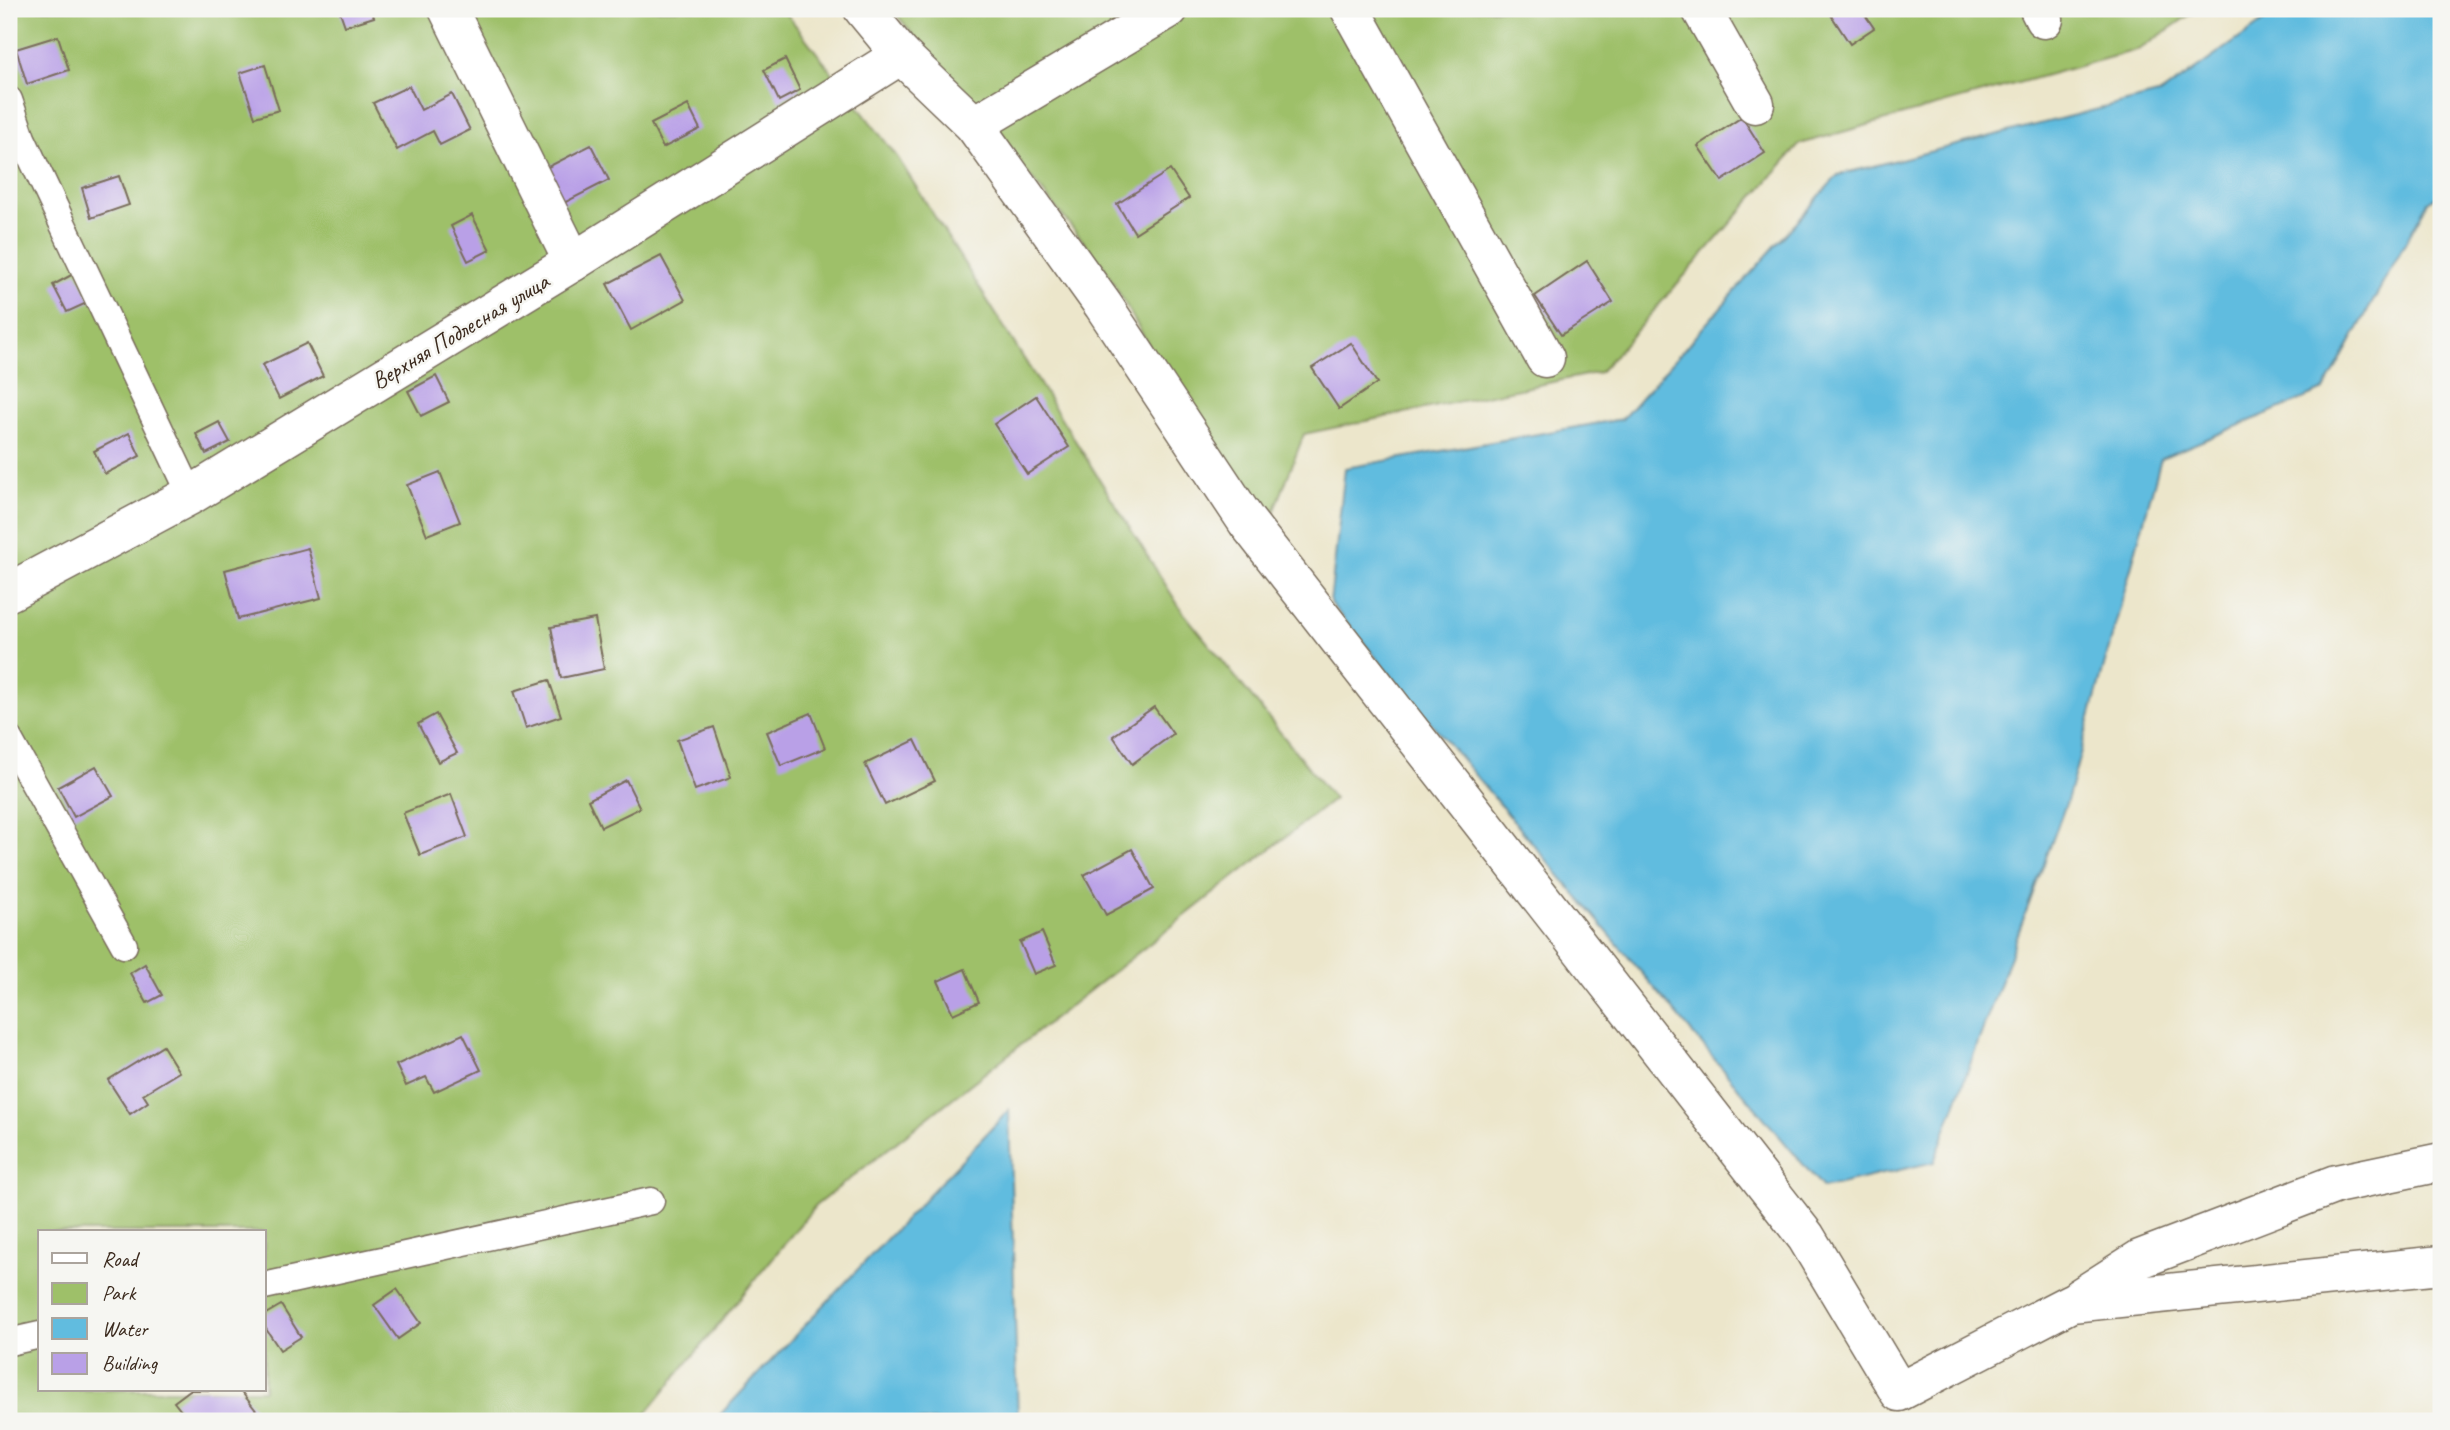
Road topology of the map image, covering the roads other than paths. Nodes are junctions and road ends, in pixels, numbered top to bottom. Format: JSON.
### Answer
{"nodes":[{"id":1,"x":448,"y":9,"type":"edge"},
{"id":2,"x":863,"y":9,"type":"edge"},
{"id":3,"x":1169,"y":9,"type":"edge"},
{"id":4,"x":1350,"y":9,"type":"edge"},
{"id":5,"x":1701,"y":9,"type":"edge"},
{"id":6,"x":901,"y":55,"type":"junction"},
{"id":7,"x":9,"y":100,"type":"edge"},
{"id":8,"x":1755,"y":104,"type":"dead end"},
{"id":9,"x":974,"y":125,"type":"junction"},
{"id":10,"x":573,"y":262,"type":"junction"},
{"id":11,"x":1545,"y":358,"type":"dead end"},
{"id":12,"x":191,"y":495,"type":"junction"},
{"id":13,"x":9,"y":592,"type":"edge"},
{"id":14,"x":9,"y":739,"type":"edge"},
{"id":15,"x":124,"y":945,"type":"dead end"},
{"id":16,"x":2441,"y":1162,"type":"edge"},
{"id":17,"x":650,"y":1201,"type":"dead end"},
{"id":18,"x":2441,"y":1265,"type":"edge"},
{"id":19,"x":266,"y":1286,"type":"edge"},
{"id":20,"x":2071,"y":1303,"type":"junction"},
{"id":21,"x":38,"y":1335,"type":"edge"},
{"id":22,"x":9,"y":1342,"type":"edge"}],
"edges":[{"from":1,"to":10,"type":"street"},
{"from":2,"to":6,"type":"street"},
{"from":3,"to":9,"type":"street"},
{"from":4,"to":11,"type":"street"},
{"from":5,"to":8,"type":"street"},
{"from":6,"to":9,"type":"street"},
{"from":6,"to":10,"type":"street","name":"Верхняя Подлесная улица"},
{"from":7,"to":12,"type":"lane"},
{"from":9,"to":20,"type":"street"},
{"from":10,"to":12,"type":"street","name":"Верхняя Подлесная улица"},
{"from":12,"to":13,"type":"street","name":"Верхняя Подлесная улица"},
{"from":14,"to":15,"type":"lane"},
{"from":16,"to":20,"type":"street"},
{"from":17,"to":19,"type":"lane"},
{"from":18,"to":20,"type":"street"},
{"from":21,"to":22,"type":"lane"}]}
